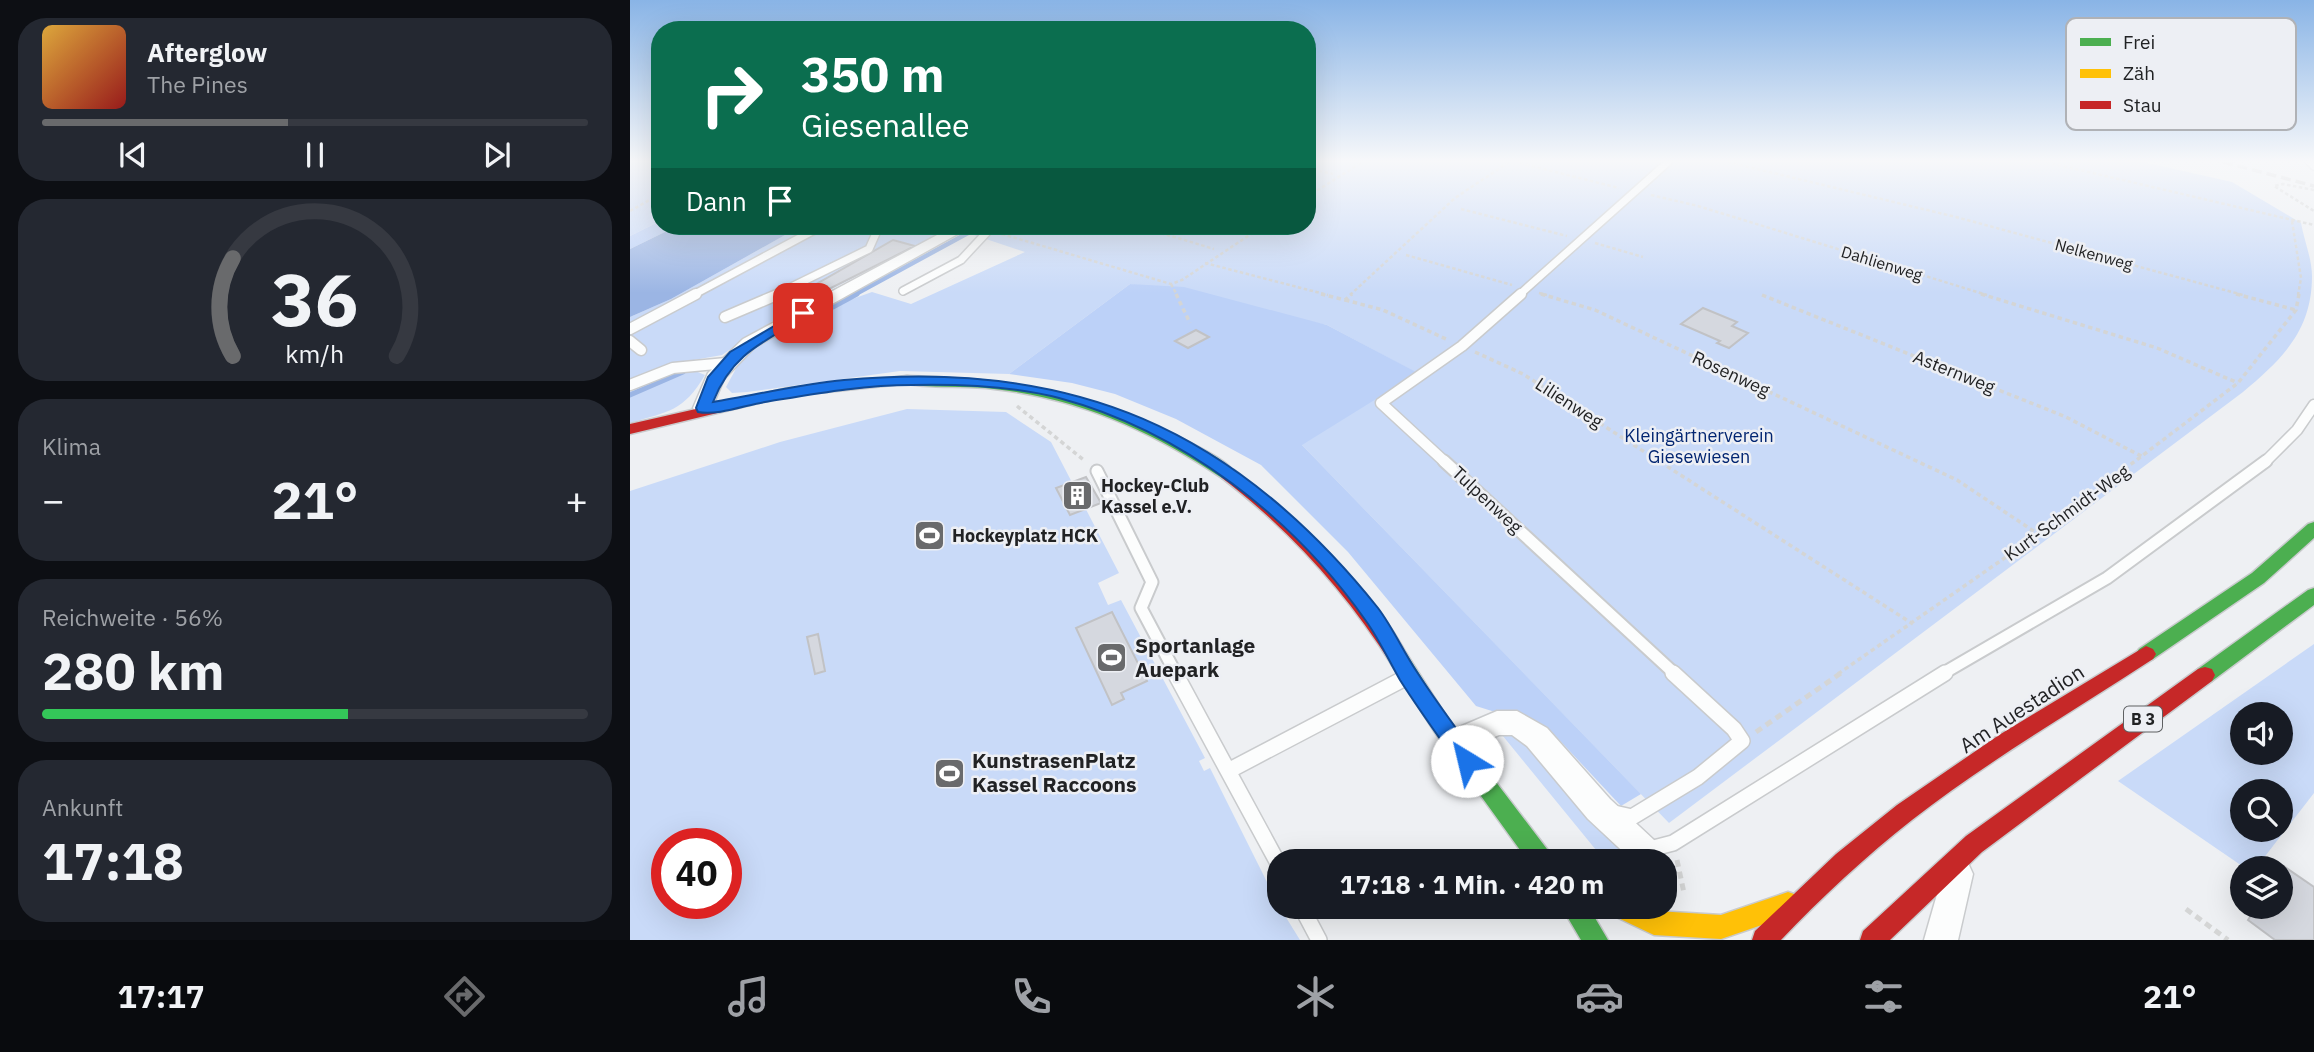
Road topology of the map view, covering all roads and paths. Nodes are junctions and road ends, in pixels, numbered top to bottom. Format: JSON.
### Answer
{"nodes":[{"id":1,"x":1447,"y":206,"type":"edge"},
{"id":2,"x":1619,"y":206,"type":"edge"},
{"id":3,"x":1697,"y":206,"type":"edge"},
{"id":4,"x":1913,"y":206,"type":"edge"},
{"id":5,"x":2235,"y":206,"type":"edge"},
{"id":6,"x":1461,"y":209,"type":"dead end"},
{"id":7,"x":2292,"y":221,"type":"junction"},
{"id":8,"x":2314,"y":225,"type":"edge"},
{"id":9,"x":805,"y":235,"type":"edge"},
{"id":10,"x":875,"y":235,"type":"edge"},
{"id":11,"x":960,"y":235,"type":"edge"},
{"id":12,"x":971,"y":235,"type":"edge"},
{"id":13,"x":999,"y":235,"type":"edge"},
{"id":14,"x":1168,"y":235,"type":"edge"},
{"id":15,"x":1248,"y":235,"type":"edge"},
{"id":16,"x":1582,"y":239,"type":"junction"},
{"id":17,"x":1214,"y":249,"type":"dead end"},
{"id":18,"x":1406,"y":255,"type":"dead end"},
{"id":19,"x":1643,"y":257,"type":"dead end"},
{"id":20,"x":1205,"y":263,"type":"junction"},
{"id":21,"x":1171,"y":284,"type":"junction"},
{"id":22,"x":1528,"y":289,"type":"junction"},
{"id":23,"x":903,"y":291,"type":"dead end"},
{"id":24,"x":1762,"y":295,"type":"dead end"},
{"id":25,"x":1345,"y":300,"type":"junction"},
{"id":26,"x":2296,"y":310,"type":"junction"},
{"id":27,"x":725,"y":317,"type":"dead end"},
{"id":28,"x":1191,"y":323,"type":"dead end"},
{"id":29,"x":630,"y":329,"type":"edge"},
{"id":30,"x":630,"y":341,"type":"edge"},
{"id":31,"x":1462,"y":346,"type":"junction"},
{"id":32,"x":641,"y":350,"type":"dead end"},
{"id":33,"x":726,"y":363,"type":"junction"},
{"id":34,"x":2238,"y":383,"type":"junction"},
{"id":35,"x":630,"y":386,"type":"edge"},
{"id":36,"x":1007,"y":398,"type":"dead end"},
{"id":37,"x":2314,"y":405,"type":"edge"},
{"id":38,"x":703,"y":408,"type":"junction"},
{"id":39,"x":630,"y":429,"type":"edge"},
{"id":40,"x":2143,"y":457,"type":"junction"},
{"id":41,"x":1097,"y":471,"type":"joint"},
{"id":42,"x":2314,"y":528,"type":"edge"},
{"id":43,"x":2039,"y":534,"type":"junction"},
{"id":44,"x":2314,"y":595,"type":"edge"},
{"id":45,"x":1913,"y":624,"type":"junction"},
{"id":46,"x":1409,"y":676,"type":"junction"},
{"id":47,"x":1742,"y":741,"type":"junction"},
{"id":48,"x":1453,"y":743,"type":"junction"},
{"id":49,"x":1228,"y":771,"type":"junction"},
{"id":50,"x":1599,"y":809,"type":"junction"},
{"id":51,"x":1518,"y":827,"type":"junction"},
{"id":52,"x":1673,"y":843,"type":"junction"},
{"id":53,"x":1974,"y":844,"type":"junction"},
{"id":54,"x":1270,"y":849,"type":"edge"},
{"id":55,"x":1534,"y":849,"type":"edge"},
{"id":56,"x":1545,"y":849,"type":"edge"},
{"id":57,"x":1642,"y":849,"type":"edge"},
{"id":58,"x":1647,"y":849,"type":"edge"},
{"id":59,"x":1799,"y":901,"type":"junction"},
{"id":60,"x":1687,"y":905,"type":"dead end"},
{"id":61,"x":2186,"y":909,"type":"dead end"},
{"id":62,"x":1308,"y":919,"type":"edge"},
{"id":63,"x":1582,"y":919,"type":"edge"},
{"id":64,"x":1622,"y":919,"type":"edge"},
{"id":65,"x":1646,"y":919,"type":"edge"},
{"id":66,"x":1633,"y":932,"type":"dead end"},
{"id":67,"x":1320,"y":940,"type":"edge"},
{"id":68,"x":1596,"y":940,"type":"edge"},
{"id":69,"x":1764,"y":940,"type":"edge"},
{"id":70,"x":1872,"y":940,"type":"edge"},
{"id":71,"x":1941,"y":940,"type":"edge"},
{"id":72,"x":2228,"y":940,"type":"edge"}],
"edges":[{"from":1,"to":25,"type":"path"},
{"from":2,"to":16,"type":"lane","name":"Tulpenweg"},
{"from":3,"to":34,"type":"path","name":"Dahlienweg"},
{"from":4,"to":26,"type":"path","name":"Nelkenweg"},
{"from":5,"to":7,"type":"path"},
{"from":6,"to":16,"type":"path"},
{"from":7,"to":8,"type":"path"},
{"from":7,"to":26,"type":"path"},
{"from":9,"to":29,"type":"lane"},
{"from":10,"to":27,"type":"lane"},
{"from":11,"to":33,"type":"street"},
{"from":12,"to":23,"type":"lane"},
{"from":13,"to":21,"type":"path"},
{"from":14,"to":17,"type":"path"},
{"from":15,"to":20,"type":"path"},
{"from":16,"to":19,"type":"path"},
{"from":16,"to":22,"type":"lane","name":"Tulpenweg"},
{"from":18,"to":22,"type":"path","name":"Rosenweg"},
{"from":20,"to":21,"type":"path"},
{"from":20,"to":25,"type":"path","name":"Lilienweg"},
{"from":21,"to":28,"type":"path"},
{"from":22,"to":31,"type":"lane","name":"Tulpenweg"},
{"from":22,"to":43,"type":"path","name":"Rosenweg"},
{"from":24,"to":40,"type":"path","name":"Asternweg"},
{"from":25,"to":31,"type":"path","name":"Lilienweg"},
{"from":26,"to":34,"type":"path","name":"Kurt-Schmidt-Weg"},
{"from":30,"to":32,"type":"lane"},
{"from":31,"to":45,"type":"path","name":"Lilienweg"},
{"from":31,"to":47,"type":"lane","name":"Tulpenweg"},
{"from":33,"to":35,"type":"lane"},
{"from":33,"to":38,"type":"street"},
{"from":34,"to":40,"type":"path","name":"Kurt-Schmidt-Weg"},
{"from":36,"to":41,"type":"path"},
{"from":37,"to":52,"type":"lane"},
{"from":38,"to":39,"type":"street"},
{"from":38,"to":46,"type":"street"},
{"from":40,"to":43,"type":"path","name":"Kurt-Schmidt-Weg"},
{"from":41,"to":49,"type":"lane"},
{"from":42,"to":59,"type":"street","name":"Am Auestadion"},
{"from":43,"to":45,"type":"path","name":"Kurt-Schmidt-Weg"},
{"from":44,"to":53,"type":"street","number":"B 3"},
{"from":45,"to":47,"type":"path","name":"Kurt-Schmidt-Weg"},
{"from":46,"to":48,"type":"street"},
{"from":46,"to":49,"type":"lane"},
{"from":47,"to":50,"type":"lane"},
{"from":48,"to":50,"type":"street"},
{"from":48,"to":51,"type":"street"},
{"from":49,"to":54,"type":"lane"},
{"from":50,"to":57,"type":"street"},
{"from":51,"to":55,"type":"street"},
{"from":51,"to":56,"type":"street"},
{"from":52,"to":58,"type":"lane"},
{"from":52,"to":60,"type":"path"},
{"from":53,"to":70,"type":"street","number":"B 3"},
{"from":53,"to":71,"type":"street"},
{"from":59,"to":65,"type":"street"},
{"from":59,"to":69,"type":"street","name":"Am Auestadion"},
{"from":61,"to":72,"type":"path"},
{"from":62,"to":67,"type":"lane"},
{"from":63,"to":68,"type":"street"},
{"from":64,"to":66,"type":"street"}]}
